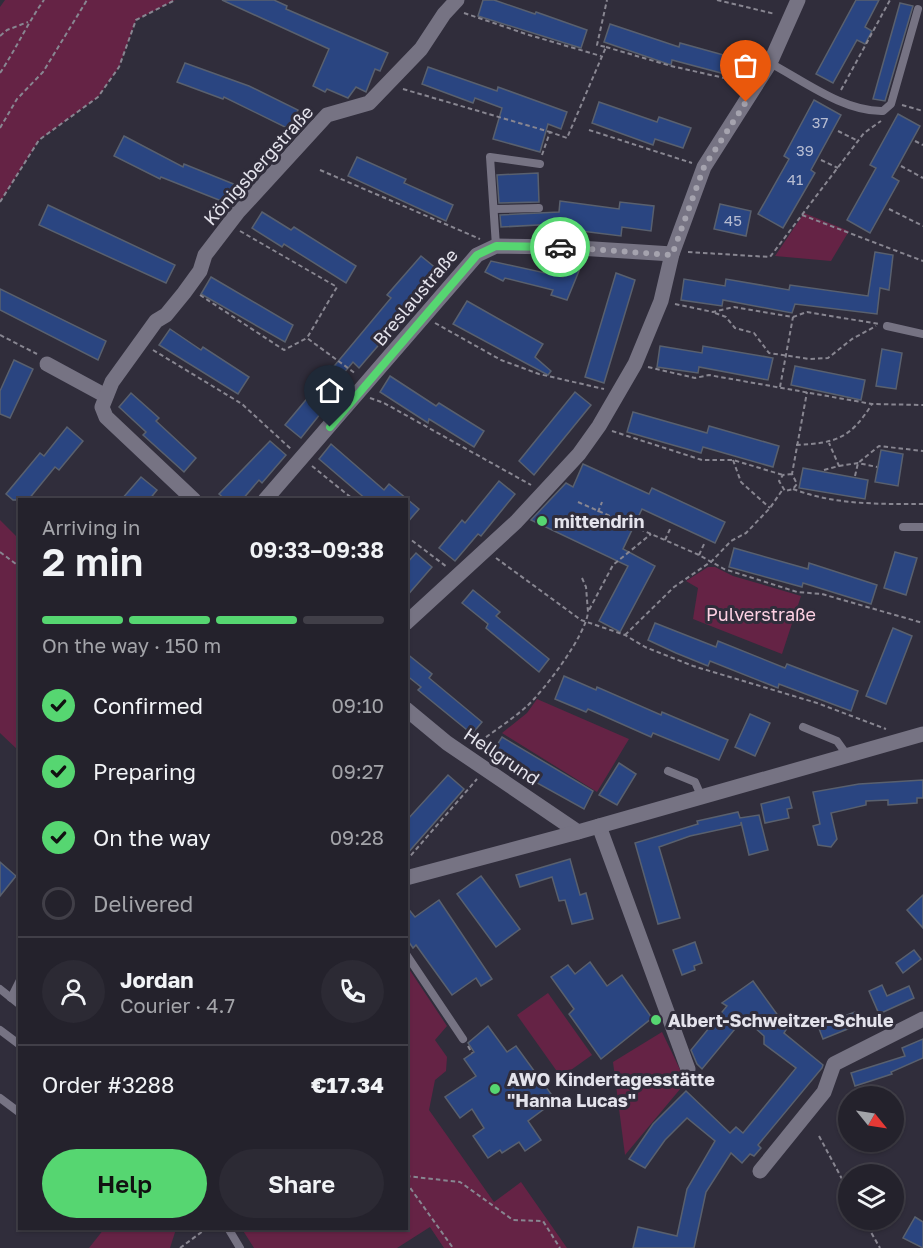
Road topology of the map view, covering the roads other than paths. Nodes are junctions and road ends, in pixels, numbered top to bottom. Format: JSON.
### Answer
{"nodes":[{"id":1,"x":798,"y":0,"type":"edge"},
{"id":2,"x":454,"y":4,"type":"edge"},
{"id":3,"x":918,"y":9,"type":"dead end"},
{"id":4,"x":770,"y":63,"type":"junction"},
{"id":5,"x":540,"y":164,"type":"road end"},
{"id":6,"x":539,"y":207,"type":"dead end"},
{"id":7,"x":494,"y":209,"type":"junction"},
{"id":8,"x":496,"y":246,"type":"junction"},
{"id":9,"x":672,"y":257,"type":"junction"},
{"id":10,"x":887,"y":326,"type":"dead end"},
{"id":11,"x":923,"y":334,"type":"edge"},
{"id":12,"x":47,"y":364,"type":"road end"},
{"id":13,"x":109,"y":389,"type":"junction"},
{"id":14,"x":192,"y":498,"type":"edge"},
{"id":15,"x":267,"y":498,"type":"edge"},
{"id":16,"x":903,"y":527,"type":"dead end"},
{"id":17,"x":923,"y":527,"type":"edge"},
{"id":18,"x":408,"y":621,"type":"edge"},
{"id":19,"x":408,"y":710,"type":"edge"},
{"id":20,"x":803,"y":727,"type":"dead end"},
{"id":21,"x":923,"y":734,"type":"edge"},
{"id":22,"x":847,"y":755,"type":"junction"},
{"id":23,"x":668,"y":771,"type":"dead end"},
{"id":24,"x":702,"y":798,"type":"junction"},
{"id":25,"x":599,"y":826,"type":"junction"},
{"id":26,"x":578,"y":832,"type":"junction"},
{"id":27,"x":408,"y":877,"type":"edge"},
{"id":28,"x":408,"y":957,"type":"edge"},
{"id":29,"x":18,"y":984,"type":"edge"},
{"id":30,"x":0,"y":989,"type":"edge"},
{"id":31,"x":11,"y":998,"type":"junction"},
{"id":32,"x":18,"y":1003,"type":"edge"},
{"id":33,"x":923,"y":1019,"type":"edge"},
{"id":34,"x":0,"y":1030,"type":"edge"},
{"id":35,"x":463,"y":1039,"type":"dead end"},
{"id":36,"x":18,"y":1044,"type":"edge"},
{"id":37,"x":688,"y":1069,"type":"dead end"},
{"id":38,"x":0,"y":1098,"type":"edge"},
{"id":39,"x":18,"y":1112,"type":"edge"},
{"id":40,"x":760,"y":1171,"type":"dead end"},
{"id":41,"x":229,"y":1230,"type":"edge"},
{"id":42,"x":240,"y":1248,"type":"edge"}],
"edges":[{"from":1,"to":4,"type":"street"},
{"from":2,"to":13,"type":"street","name":"Königsbergstraße"},
{"from":3,"to":4,"type":"lane"},
{"from":4,"to":9,"type":"street"},
{"from":5,"to":7,"type":"lane"},
{"from":6,"to":7,"type":"lane"},
{"from":7,"to":8,"type":"lane"},
{"from":8,"to":9,"type":"street"},
{"from":8,"to":15,"type":"street","name":"Breslaustraße"},
{"from":9,"to":18,"type":"street"},
{"from":10,"to":11,"type":"lane"},
{"from":12,"to":13,"type":"street"},
{"from":13,"to":14,"type":"street"},
{"from":16,"to":17,"type":"lane"},
{"from":19,"to":26,"type":"street","name":"Hellgrund"},
{"from":20,"to":22,"type":"lane"},
{"from":21,"to":22,"type":"street"},
{"from":22,"to":24,"type":"street"},
{"from":23,"to":24,"type":"lane"},
{"from":24,"to":25,"type":"street"},
{"from":25,"to":26,"type":"street"},
{"from":25,"to":37,"type":"street"},
{"from":26,"to":27,"type":"street"},
{"from":28,"to":35,"type":"lane"},
{"from":29,"to":31,"type":"lane"},
{"from":30,"to":31,"type":"lane"},
{"from":31,"to":32,"type":"lane"},
{"from":33,"to":40,"type":"street"},
{"from":34,"to":36,"type":"lane"},
{"from":38,"to":39,"type":"lane"},
{"from":41,"to":42,"type":"lane"}]}
